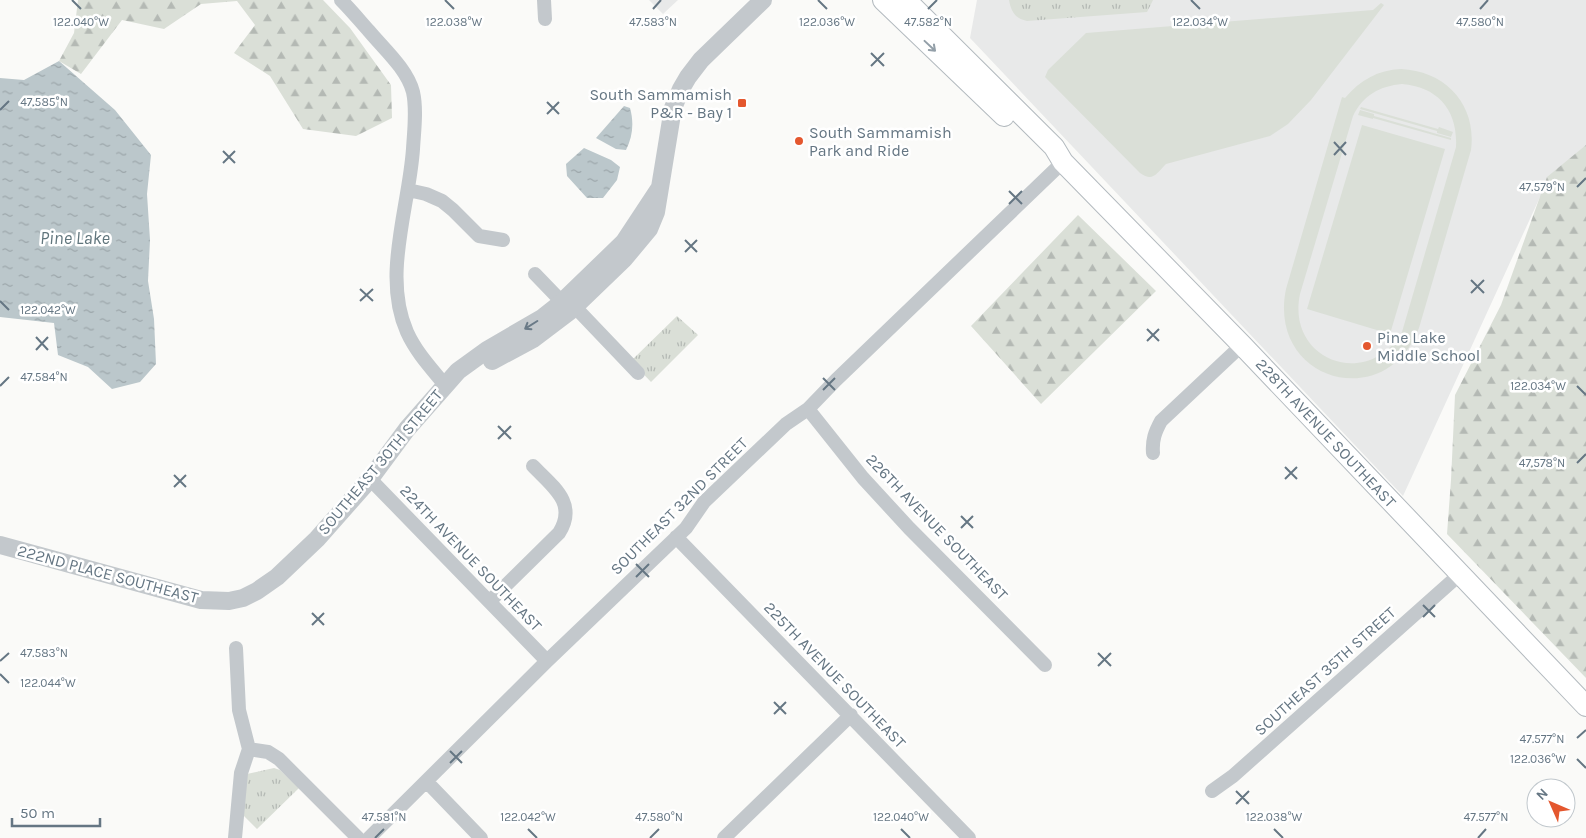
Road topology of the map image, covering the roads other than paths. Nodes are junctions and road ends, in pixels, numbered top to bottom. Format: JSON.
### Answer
{"nodes":[{"id":1,"x":341,"y":0,"type":"edge"},
{"id":2,"x":544,"y":0,"type":"edge"},
{"id":3,"x":763,"y":0,"type":"edge"},
{"id":4,"x":883,"y":0,"type":"edge"},
{"id":5,"x":906,"y":0,"type":"edge"},
{"id":6,"x":545,"y":19,"type":"dead end"},
{"id":7,"x":1063,"y":162,"type":"junction"},
{"id":8,"x":408,"y":190,"type":"junction"},
{"id":9,"x":503,"y":240,"type":"dead end"},
{"id":10,"x":535,"y":274,"type":"dead end"},
{"id":11,"x":569,"y":304,"type":"junction"},
{"id":12,"x":1242,"y":345,"type":"junction"},
{"id":13,"x":638,"y":373,"type":"dead end"},
{"id":14,"x":445,"y":385,"type":"junction"},
{"id":15,"x":808,"y":409,"type":"junction"},
{"id":16,"x":1152,"y":453,"type":"dead end"},
{"id":17,"x":532,"y":466,"type":"dead end"},
{"id":18,"x":370,"y":479,"type":"junction"},
{"id":19,"x":676,"y":537,"type":"junction"},
{"id":20,"x":0,"y":545,"type":"edge"},
{"id":21,"x":294,"y":561,"type":"joint"},
{"id":22,"x":1459,"y":575,"type":"junction"},
{"id":23,"x":490,"y":600,"type":"junction"},
{"id":24,"x":236,"y":648,"type":"dead end"},
{"id":25,"x":548,"y":661,"type":"junction"},
{"id":26,"x":1046,"y":665,"type":"dead end"},
{"id":27,"x":1586,"y":706,"type":"edge"},
{"id":28,"x":851,"y":715,"type":"junction"},
{"id":29,"x":249,"y":749,"type":"junction"},
{"id":30,"x":427,"y":782,"type":"junction"},
{"id":31,"x":1212,"y":791,"type":"dead end"},
{"id":32,"x":235,"y":838,"type":"edge"},
{"id":33,"x":358,"y":838,"type":"edge"},
{"id":34,"x":369,"y":838,"type":"edge"},
{"id":35,"x":481,"y":838,"type":"edge"},
{"id":36,"x":724,"y":838,"type":"edge"},
{"id":37,"x":969,"y":838,"type":"edge"}],
"edges":[{"from":1,"to":8,"type":"street"},
{"from":2,"to":6,"type":"street"},
{"from":3,"to":11,"type":"street"},
{"from":4,"to":7,"type":"main road","name":"228TH AVENUE SOUTHEAST","one_way":true},
{"from":5,"to":7,"type":"main road","name":"228TH AVENUE SOUTHEAST"},
{"from":7,"to":12,"type":"main road","name":"228TH AVENUE SOUTHEAST"},
{"from":7,"to":15,"type":"street","name":"SOUTHEAST 32ND STREET"},
{"from":8,"to":9,"type":"street"},
{"from":8,"to":14,"type":"street"},
{"from":10,"to":11,"type":"street"},
{"from":11,"to":13,"type":"street"},
{"from":11,"to":14,"type":"street"},
{"from":12,"to":16,"type":"street"},
{"from":12,"to":22,"type":"main road","name":"228TH AVENUE SOUTHEAST"},
{"from":14,"to":18,"type":"street","name":"SOUTHEAST 30TH STREET"},
{"from":15,"to":19,"type":"street","name":"SOUTHEAST 32ND STREET"},
{"from":15,"to":26,"type":"street","name":"226TH AVENUE SOUTHEAST"},
{"from":17,"to":23,"type":"street"},
{"from":18,"to":21,"type":"street","name":"SOUTHEAST 30TH STREET"},
{"from":18,"to":23,"type":"street","name":"224TH AVENUE SOUTHEAST"},
{"from":19,"to":25,"type":"street","name":"SOUTHEAST 32ND STREET"},
{"from":19,"to":28,"type":"street","name":"225TH AVENUE SOUTHEAST"},
{"from":20,"to":21,"type":"street","name":"222ND PLACE SOUTHEAST"},
{"from":22,"to":27,"type":"main road","name":"228TH AVENUE SOUTHEAST"},
{"from":22,"to":31,"type":"street","name":"SOUTHEAST 35TH STREET"},
{"from":23,"to":25,"type":"street","name":"224TH AVENUE SOUTHEAST"},
{"from":24,"to":29,"type":"street"},
{"from":25,"to":30,"type":"street","name":"SOUTHEAST 32ND STREET"},
{"from":28,"to":36,"type":"street"},
{"from":28,"to":37,"type":"street","name":"225TH AVENUE SOUTHEAST"},
{"from":29,"to":32,"type":"street"},
{"from":29,"to":33,"type":"street"},
{"from":30,"to":34,"type":"street","name":"SOUTHEAST 32ND STREET"},
{"from":30,"to":35,"type":"street"}]}
